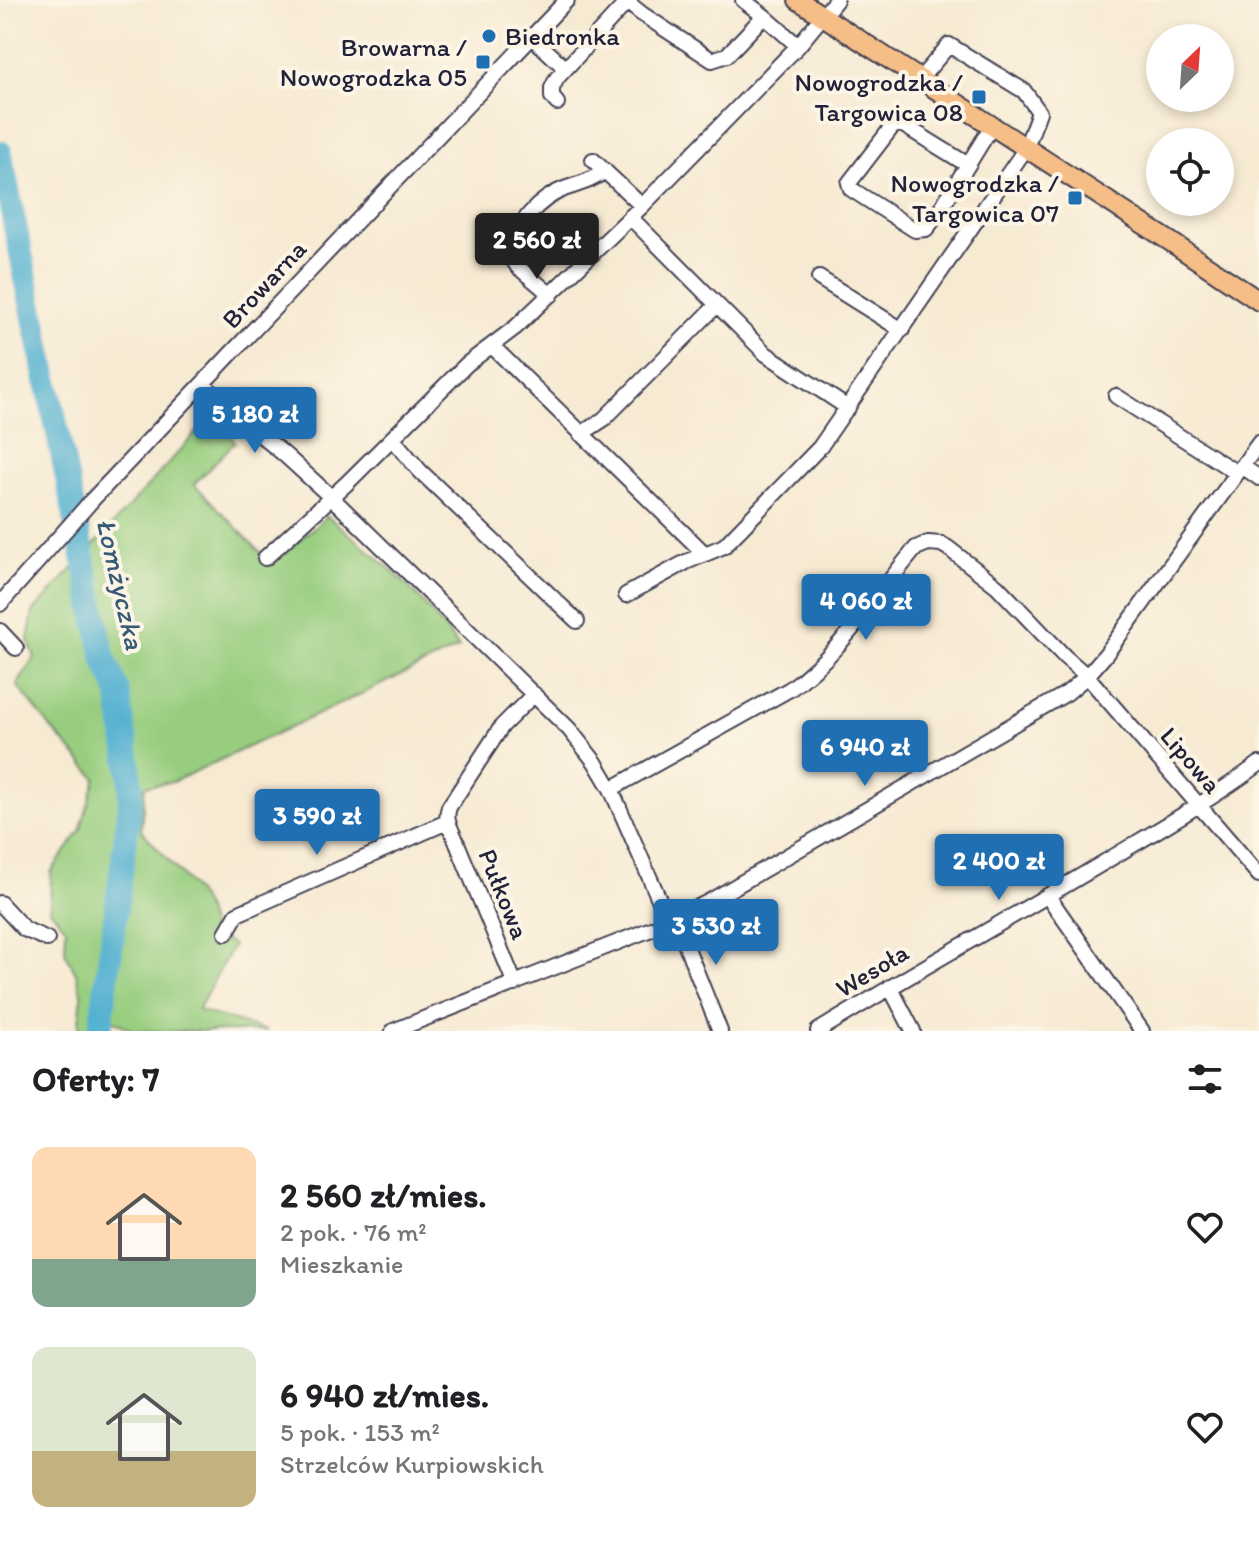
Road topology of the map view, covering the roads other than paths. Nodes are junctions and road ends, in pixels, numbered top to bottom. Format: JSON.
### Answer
{"nodes":[{"id":1,"x":567,"y":0,"type":"edge"},
{"id":2,"x":743,"y":0,"type":"edge"},
{"id":3,"x":798,"y":0,"type":"edge"},
{"id":4,"x":836,"y":0,"type":"edge"},
{"id":5,"x":628,"y":1,"type":"edge"},
{"id":6,"x":764,"y":16,"type":"junction"},
{"id":7,"x":823,"y":16,"type":"junction"},
{"id":8,"x":532,"y":37,"type":"junction"},
{"id":9,"x":798,"y":46,"type":"junction"},
{"id":10,"x":565,"y":68,"type":"junction"},
{"id":11,"x":920,"y":79,"type":"junction"},
{"id":12,"x":557,"y":103,"type":"dead end"},
{"id":13,"x":992,"y":126,"type":"junction"},
{"id":14,"x":1026,"y":148,"type":"junction"},
{"id":15,"x":593,"y":160,"type":"dead end"},
{"id":16,"x":968,"y":165,"type":"junction"},
{"id":17,"x":605,"y":171,"type":"junction"},
{"id":18,"x":642,"y":206,"type":"junction"},
{"id":19,"x":630,"y":217,"type":"junction"},
{"id":20,"x":819,"y":278,"type":"dead end"},
{"id":21,"x":551,"y":295,"type":"junction"},
{"id":22,"x":1259,"y":301,"type":"edge"},
{"id":23,"x":717,"y":305,"type":"junction"},
{"id":24,"x":902,"y":330,"type":"junction"},
{"id":25,"x":492,"y":346,"type":"junction"},
{"id":26,"x":203,"y":384,"type":"junction"},
{"id":27,"x":1116,"y":396,"type":"dead end"},
{"id":28,"x":848,"y":408,"type":"junction"},
{"id":29,"x":581,"y":434,"type":"junction"},
{"id":30,"x":392,"y":438,"type":"junction"},
{"id":31,"x":1259,"y":443,"type":"edge"},
{"id":32,"x":1240,"y":470,"type":"junction"},
{"id":33,"x":1259,"y":478,"type":"edge"},
{"id":34,"x":332,"y":498,"type":"junction"},
{"id":35,"x":705,"y":554,"type":"junction"},
{"id":36,"x":265,"y":558,"type":"dead end"},
{"id":37,"x":626,"y":595,"type":"dead end"},
{"id":38,"x":0,"y":604,"type":"edge"},
{"id":39,"x":577,"y":621,"type":"dead end"},
{"id":40,"x":0,"y":631,"type":"edge"},
{"id":41,"x":16,"y":648,"type":"dead end"},
{"id":42,"x":1087,"y":676,"type":"junction"},
{"id":43,"x":534,"y":694,"type":"junction"},
{"id":44,"x":1259,"y":764,"type":"edge"},
{"id":45,"x":611,"y":789,"type":"junction"},
{"id":46,"x":1199,"y":805,"type":"junction"},
{"id":47,"x":447,"y":822,"type":"junction"},
{"id":48,"x":1259,"y":875,"type":"edge"},
{"id":49,"x":1048,"y":896,"type":"junction"},
{"id":50,"x":0,"y":903,"type":"edge"},
{"id":51,"x":672,"y":920,"type":"junction"},
{"id":52,"x":226,"y":933,"type":"dead end"},
{"id":53,"x":47,"y":939,"type":"dead end"},
{"id":54,"x":515,"y":984,"type":"junction"},
{"id":55,"x":890,"y":987,"type":"junction"},
{"id":56,"x":393,"y":1031,"type":"edge"},
{"id":57,"x":720,"y":1031,"type":"edge"},
{"id":58,"x":818,"y":1031,"type":"edge"},
{"id":59,"x":913,"y":1031,"type":"edge"},
{"id":60,"x":1142,"y":1031,"type":"edge"}],
"edges":[{"from":1,"to":8,"type":"street","name":"Browarna"},
{"from":2,"to":6,"type":"street"},
{"from":3,"to":7,"type":"main road"},
{"from":4,"to":7,"type":"street"},
{"from":5,"to":6,"type":"street"},
{"from":5,"to":10,"type":"street"},
{"from":6,"to":9,"type":"street"},
{"from":7,"to":9,"type":"street"},
{"from":7,"to":11,"type":"main road"},
{"from":8,"to":10,"type":"street"},
{"from":8,"to":26,"type":"street","name":"Browarna"},
{"from":9,"to":18,"type":"street"},
{"from":10,"to":12,"type":"street"},
{"from":11,"to":13,"type":"main road"},
{"from":11,"to":14,"type":"street"},
{"from":13,"to":14,"type":"main road"},
{"from":13,"to":16,"type":"street"},
{"from":14,"to":22,"type":"main road"},
{"from":14,"to":24,"type":"street"},
{"from":15,"to":17,"type":"street"},
{"from":16,"to":16,"type":"street"},
{"from":17,"to":18,"type":"street"},
{"from":17,"to":21,"type":"street"},
{"from":18,"to":19,"type":"street"},
{"from":19,"to":21,"type":"street"},
{"from":19,"to":23,"type":"street"},
{"from":20,"to":24,"type":"street"},
{"from":21,"to":25,"type":"street"},
{"from":23,"to":28,"type":"street"},
{"from":23,"to":29,"type":"street"},
{"from":24,"to":28,"type":"street"},
{"from":25,"to":29,"type":"street"},
{"from":25,"to":30,"type":"street"},
{"from":26,"to":34,"type":"street"},
{"from":26,"to":38,"type":"street","name":"Browarna"},
{"from":27,"to":32,"type":"street"},
{"from":28,"to":35,"type":"street"},
{"from":29,"to":35,"type":"street"},
{"from":30,"to":34,"type":"street"},
{"from":30,"to":39,"type":"street"},
{"from":31,"to":32,"type":"street"},
{"from":32,"to":33,"type":"street"},
{"from":32,"to":42,"type":"street"},
{"from":34,"to":36,"type":"street"},
{"from":34,"to":43,"type":"street"},
{"from":35,"to":37,"type":"street"},
{"from":40,"to":41,"type":"street"},
{"from":42,"to":45,"type":"street","name":"Lipowa"},
{"from":42,"to":46,"type":"street","name":"Lipowa"},
{"from":42,"to":51,"type":"street"},
{"from":43,"to":45,"type":"street"},
{"from":43,"to":47,"type":"street"},
{"from":44,"to":46,"type":"street","name":"Wesoła"},
{"from":45,"to":51,"type":"street"},
{"from":46,"to":48,"type":"street","name":"Lipowa"},
{"from":46,"to":49,"type":"street","name":"Wesoła"},
{"from":47,"to":52,"type":"street"},
{"from":47,"to":54,"type":"street","name":"Pułkowa"},
{"from":49,"to":55,"type":"street","name":"Wesoła"},
{"from":49,"to":60,"type":"street"},
{"from":50,"to":53,"type":"street"},
{"from":51,"to":54,"type":"street"},
{"from":51,"to":57,"type":"street"},
{"from":54,"to":56,"type":"street"},
{"from":55,"to":58,"type":"street","name":"Wesoła"},
{"from":55,"to":59,"type":"street"}]}
